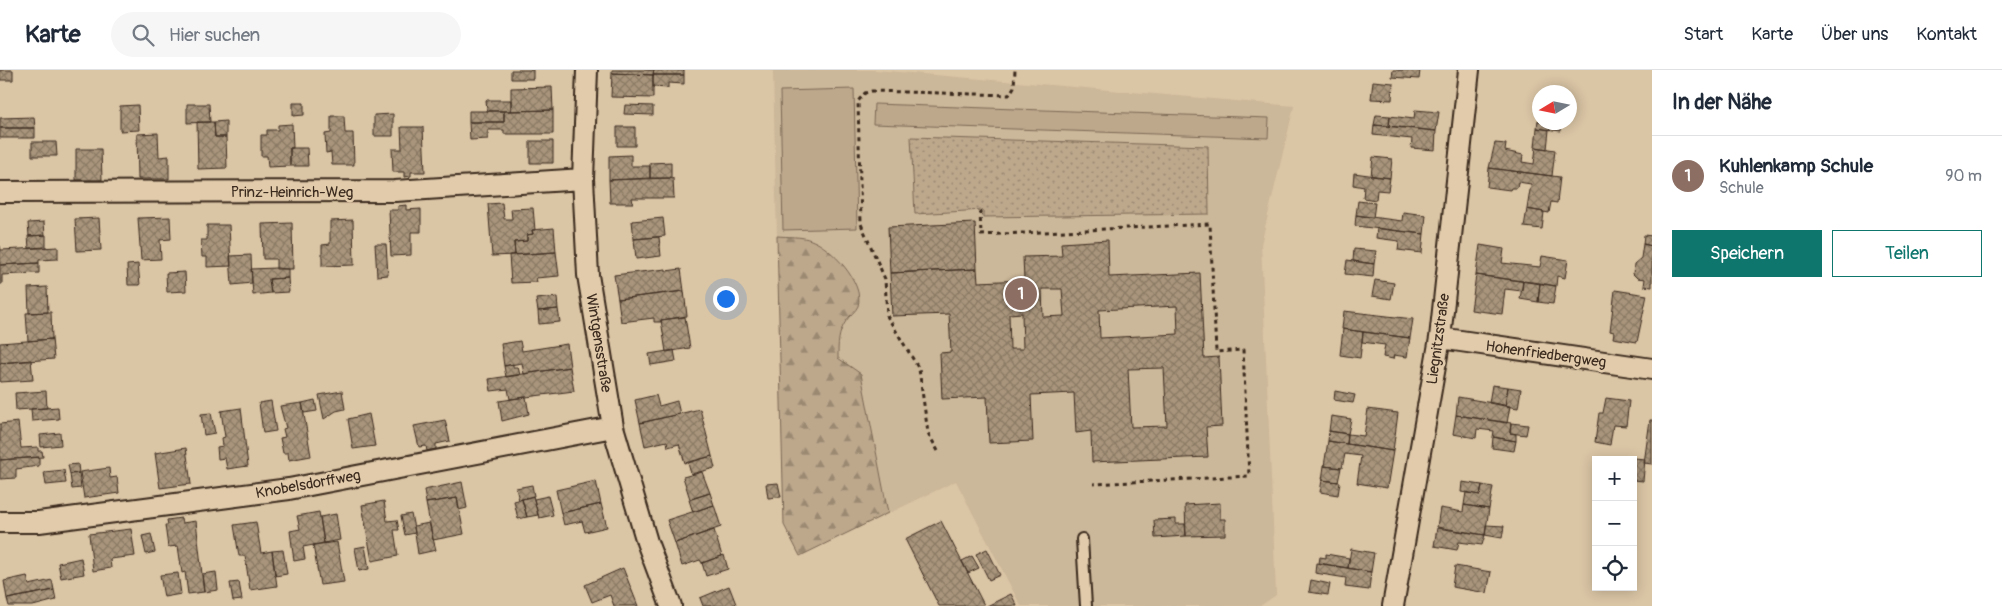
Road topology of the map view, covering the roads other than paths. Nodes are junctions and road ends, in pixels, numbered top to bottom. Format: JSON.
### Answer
{"nodes":[{"id":1,"x":587,"y":70,"type":"edge"},
{"id":2,"x":1469,"y":70,"type":"edge"},
{"id":3,"x":583,"y":179,"type":"junction"},
{"id":4,"x":0,"y":192,"type":"edge"},
{"id":5,"x":1440,"y":338,"type":"junction"},
{"id":6,"x":1652,"y":370,"type":"edge"},
{"id":7,"x":613,"y":427,"type":"junction"},
{"id":8,"x":0,"y":522,"type":"edge"},
{"id":9,"x":1082,"y":540,"type":"dead end"},
{"id":10,"x":671,"y":606,"type":"edge"},
{"id":11,"x":1086,"y":606,"type":"edge"},
{"id":12,"x":1393,"y":606,"type":"edge"}],
"edges":[{"from":1,"to":3,"type":"street","name":"Wintgensstraße"},
{"from":2,"to":5,"type":"street","name":"Liegnitzstraße"},
{"from":3,"to":4,"type":"street","name":"Prinz-Heinrich-Weg"},
{"from":3,"to":7,"type":"street","name":"Wintgensstraße"},
{"from":5,"to":6,"type":"street","name":"Hohenfriedbergweg"},
{"from":5,"to":12,"type":"street","name":"Liegnitzstraße"},
{"from":7,"to":8,"type":"street","name":"Knobelsdorffweg"},
{"from":7,"to":10,"type":"street","name":"Wintgensstraße"},
{"from":9,"to":11,"type":"lane"}]}
